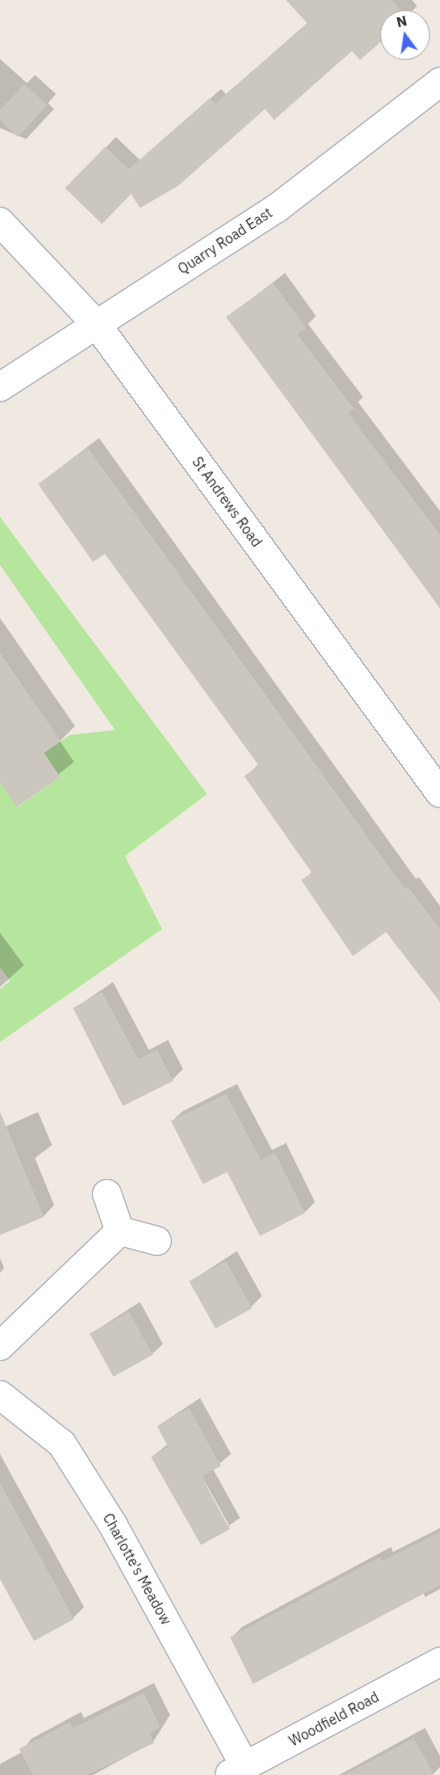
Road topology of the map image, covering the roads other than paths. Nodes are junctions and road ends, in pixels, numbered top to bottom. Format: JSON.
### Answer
{"nodes":[{"id":1,"x":440,"y":82,"type":"edge"},
{"id":2,"x":0,"y":222,"type":"edge"},
{"id":3,"x":97,"y":325,"type":"junction"},
{"id":4,"x":0,"y":387,"type":"edge"},
{"id":5,"x":440,"y":794,"type":"edge"},
{"id":6,"x":107,"y":1194,"type":"dead end"},
{"id":7,"x":120,"y":1231,"type":"junction"},
{"id":8,"x":158,"y":1241,"type":"dead end"},
{"id":9,"x":0,"y":1346,"type":"edge"},
{"id":10,"x":0,"y":1395,"type":"edge"},
{"id":11,"x":440,"y":1662,"type":"edge"},
{"id":12,"x":237,"y":1771,"type":"edge"}],
"edges":[{"from":1,"to":3,"type":"street","name":"Quarry Road East"},
{"from":2,"to":3,"type":"street","name":"St Andrews Road"},
{"from":3,"to":4,"type":"street","name":"Quarry Road East"},
{"from":3,"to":5,"type":"street","name":"St Andrews Road"},
{"from":6,"to":7,"type":"street"},
{"from":7,"to":8,"type":"street"},
{"from":7,"to":9,"type":"street"},
{"from":10,"to":12,"type":"street","name":"Charlotte's Meadow"},
{"from":11,"to":12,"type":"street","name":"Woodfield Road"}]}
